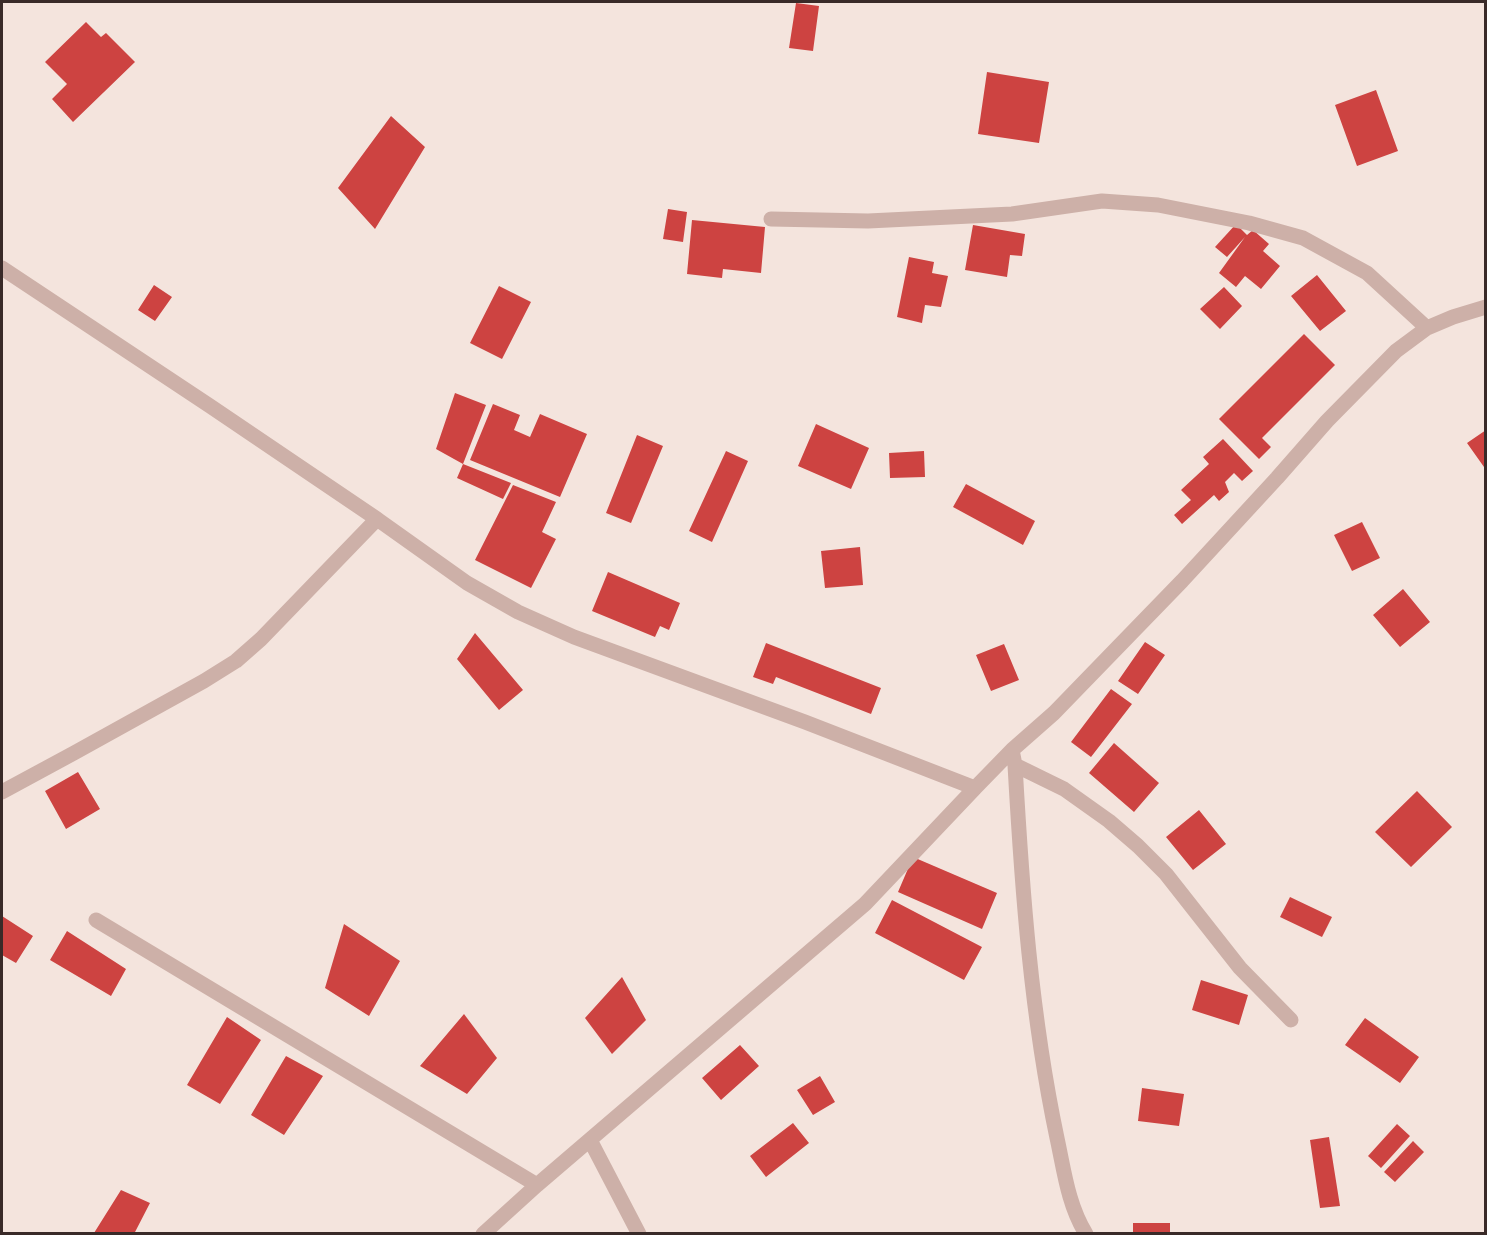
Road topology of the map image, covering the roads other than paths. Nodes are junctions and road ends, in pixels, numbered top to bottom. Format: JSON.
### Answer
{"nodes":[{"id":1,"x":771,"y":219,"type":"dead end"},
{"id":2,"x":2,"y":267,"type":"edge"},
{"id":3,"x":1485,"y":307,"type":"edge"},
{"id":4,"x":1427,"y":328,"type":"junction"},
{"id":5,"x":377,"y":519,"type":"junction"},
{"id":6,"x":1013,"y":758,"type":"junction"},
{"id":7,"x":975,"y":788,"type":"junction"},
{"id":8,"x":2,"y":792,"type":"edge"},
{"id":9,"x":96,"y":920,"type":"dead end"},
{"id":10,"x":1291,"y":1020,"type":"dead end"},
{"id":11,"x":590,"y":1140,"type":"junction"},
{"id":12,"x":537,"y":1185,"type":"junction"},
{"id":13,"x":483,"y":1233,"type":"edge"},
{"id":14,"x":639,"y":1233,"type":"edge"},
{"id":15,"x":1086,"y":1233,"type":"edge"}],
"edges":[{"from":1,"to":4,"type":"street"},
{"from":2,"to":5,"type":"street"},
{"from":3,"to":4,"type":"street"},
{"from":4,"to":6,"type":"street"},
{"from":5,"to":7,"type":"street"},
{"from":5,"to":8,"type":"street"},
{"from":6,"to":7,"type":"street"},
{"from":6,"to":10,"type":"street"},
{"from":6,"to":15,"type":"street"},
{"from":7,"to":11,"type":"street"},
{"from":9,"to":12,"type":"street"},
{"from":11,"to":12,"type":"street"},
{"from":11,"to":14,"type":"street"},
{"from":12,"to":13,"type":"street"}]}
